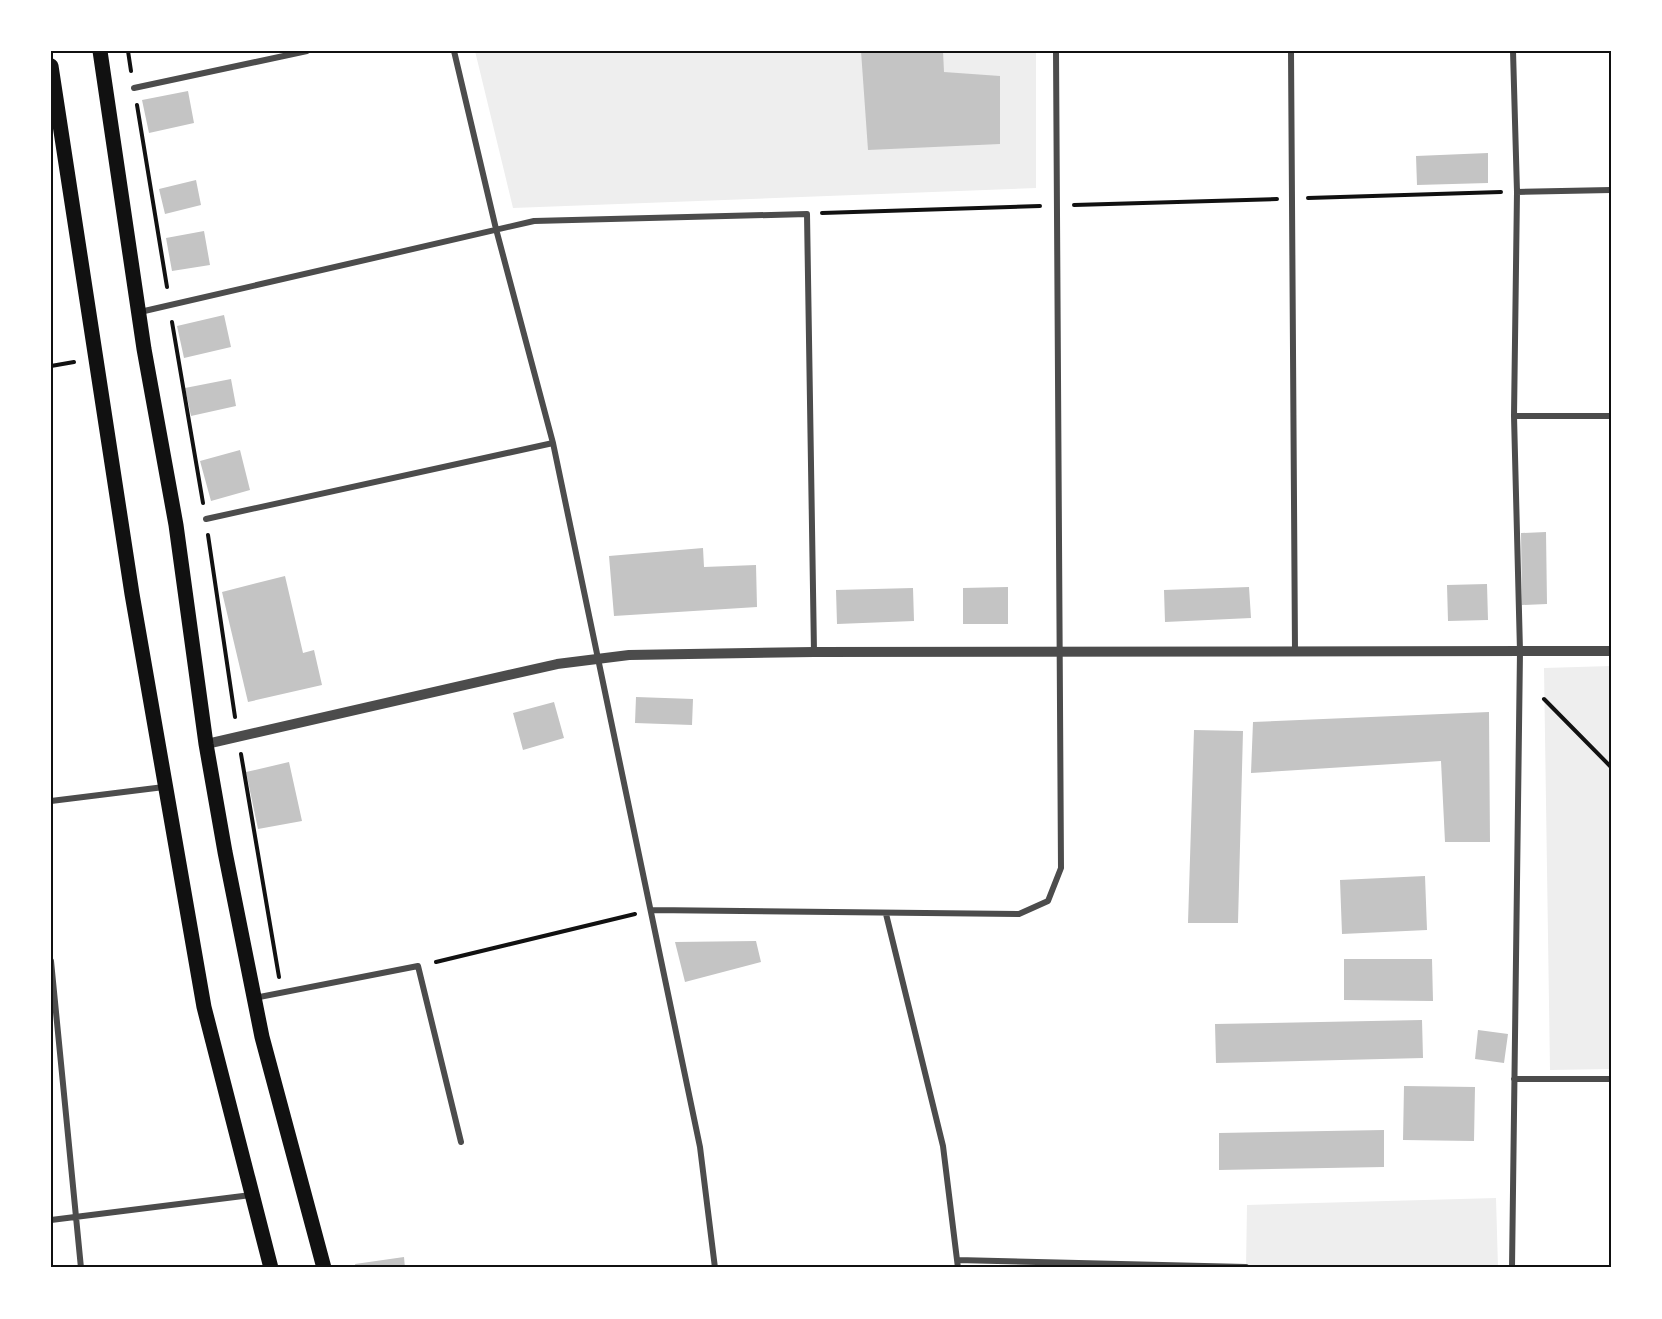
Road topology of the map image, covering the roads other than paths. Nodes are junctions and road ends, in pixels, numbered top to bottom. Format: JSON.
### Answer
{"nodes":[{"id":1,"x":100,"y":51,"type":"edge"},
{"id":2,"x":307,"y":51,"type":"edge"},
{"id":3,"x":454,"y":51,"type":"edge"},
{"id":4,"x":1056,"y":51,"type":"edge"},
{"id":5,"x":1291,"y":51,"type":"edge"},
{"id":6,"x":1514,"y":51,"type":"edge"},
{"id":7,"x":51,"y":66,"type":"edge"},
{"id":8,"x":134,"y":88,"type":"dead end"},
{"id":9,"x":1611,"y":190,"type":"edge"},
{"id":10,"x":1517,"y":192,"type":"junction"},
{"id":11,"x":496,"y":229,"type":"junction"},
{"id":12,"x":138,"y":312,"type":"junction"},
{"id":13,"x":1514,"y":416,"type":"junction"},
{"id":14,"x":1611,"y":417,"type":"edge"},
{"id":15,"x":553,"y":443,"type":"junction"},
{"id":16,"x":206,"y":519,"type":"dead end"},
{"id":17,"x":1295,"y":651,"type":"junction"},
{"id":18,"x":1520,"y":651,"type":"junction"},
{"id":19,"x":1611,"y":651,"type":"edge"},
{"id":20,"x":814,"y":652,"type":"junction"},
{"id":21,"x":1060,"y":652,"type":"junction"},
{"id":22,"x":596,"y":658,"type":"junction"},
{"id":23,"x":206,"y":744,"type":"junction"},
{"id":24,"x":165,"y":787,"type":"junction"},
{"id":25,"x":51,"y":801,"type":"edge"},
{"id":26,"x":651,"y":910,"type":"junction"},
{"id":27,"x":886,"y":914,"type":"junction"},
{"id":28,"x":51,"y":961,"type":"edge"},
{"id":29,"x":253,"y":998,"type":"junction"},
{"id":30,"x":1514,"y":1079,"type":"junction"},
{"id":31,"x":1611,"y":1079,"type":"edge"},
{"id":32,"x":461,"y":1142,"type":"dead end"},
{"id":33,"x":250,"y":1195,"type":"junction"},
{"id":34,"x":75,"y":1217,"type":"junction"},
{"id":35,"x":51,"y":1220,"type":"edge"},
{"id":36,"x":957,"y":1260,"type":"junction"},
{"id":37,"x":1246,"y":1267,"type":"edge"},
{"id":38,"x":81,"y":1268,"type":"edge"},
{"id":39,"x":271,"y":1268,"type":"edge"},
{"id":40,"x":324,"y":1268,"type":"edge"},
{"id":41,"x":716,"y":1268,"type":"edge"},
{"id":42,"x":958,"y":1268,"type":"edge"},
{"id":43,"x":1512,"y":1268,"type":"edge"}],
"edges":[{"from":1,"to":12,"type":"main road"},
{"from":2,"to":8,"type":"street"},
{"from":3,"to":11,"type":"street"},
{"from":4,"to":21,"type":"street"},
{"from":5,"to":17,"type":"street"},
{"from":6,"to":10,"type":"street"},
{"from":7,"to":24,"type":"main road"},
{"from":9,"to":10,"type":"street"},
{"from":10,"to":13,"type":"street"},
{"from":11,"to":12,"type":"street"},
{"from":11,"to":15,"type":"street"},
{"from":11,"to":20,"type":"street"},
{"from":12,"to":23,"type":"main road"},
{"from":13,"to":14,"type":"street"},
{"from":13,"to":18,"type":"street"},
{"from":15,"to":16,"type":"street"},
{"from":15,"to":22,"type":"street"},
{"from":17,"to":18,"type":"street"},
{"from":17,"to":21,"type":"street"},
{"from":18,"to":19,"type":"street"},
{"from":18,"to":30,"type":"street"},
{"from":20,"to":21,"type":"street"},
{"from":20,"to":22,"type":"street"},
{"from":21,"to":27,"type":"street"},
{"from":22,"to":23,"type":"street"},
{"from":22,"to":26,"type":"street"},
{"from":23,"to":29,"type":"main road"},
{"from":24,"to":25,"type":"street"},
{"from":24,"to":33,"type":"main road"},
{"from":26,"to":27,"type":"street"},
{"from":26,"to":41,"type":"street"},
{"from":27,"to":36,"type":"street"},
{"from":28,"to":34,"type":"street"},
{"from":29,"to":32,"type":"street"},
{"from":29,"to":40,"type":"main road"},
{"from":30,"to":31,"type":"street"},
{"from":30,"to":43,"type":"street"},
{"from":33,"to":34,"type":"street"},
{"from":33,"to":39,"type":"main road"},
{"from":34,"to":35,"type":"street"},
{"from":34,"to":38,"type":"street"},
{"from":36,"to":37,"type":"street"},
{"from":36,"to":42,"type":"street"}]}
